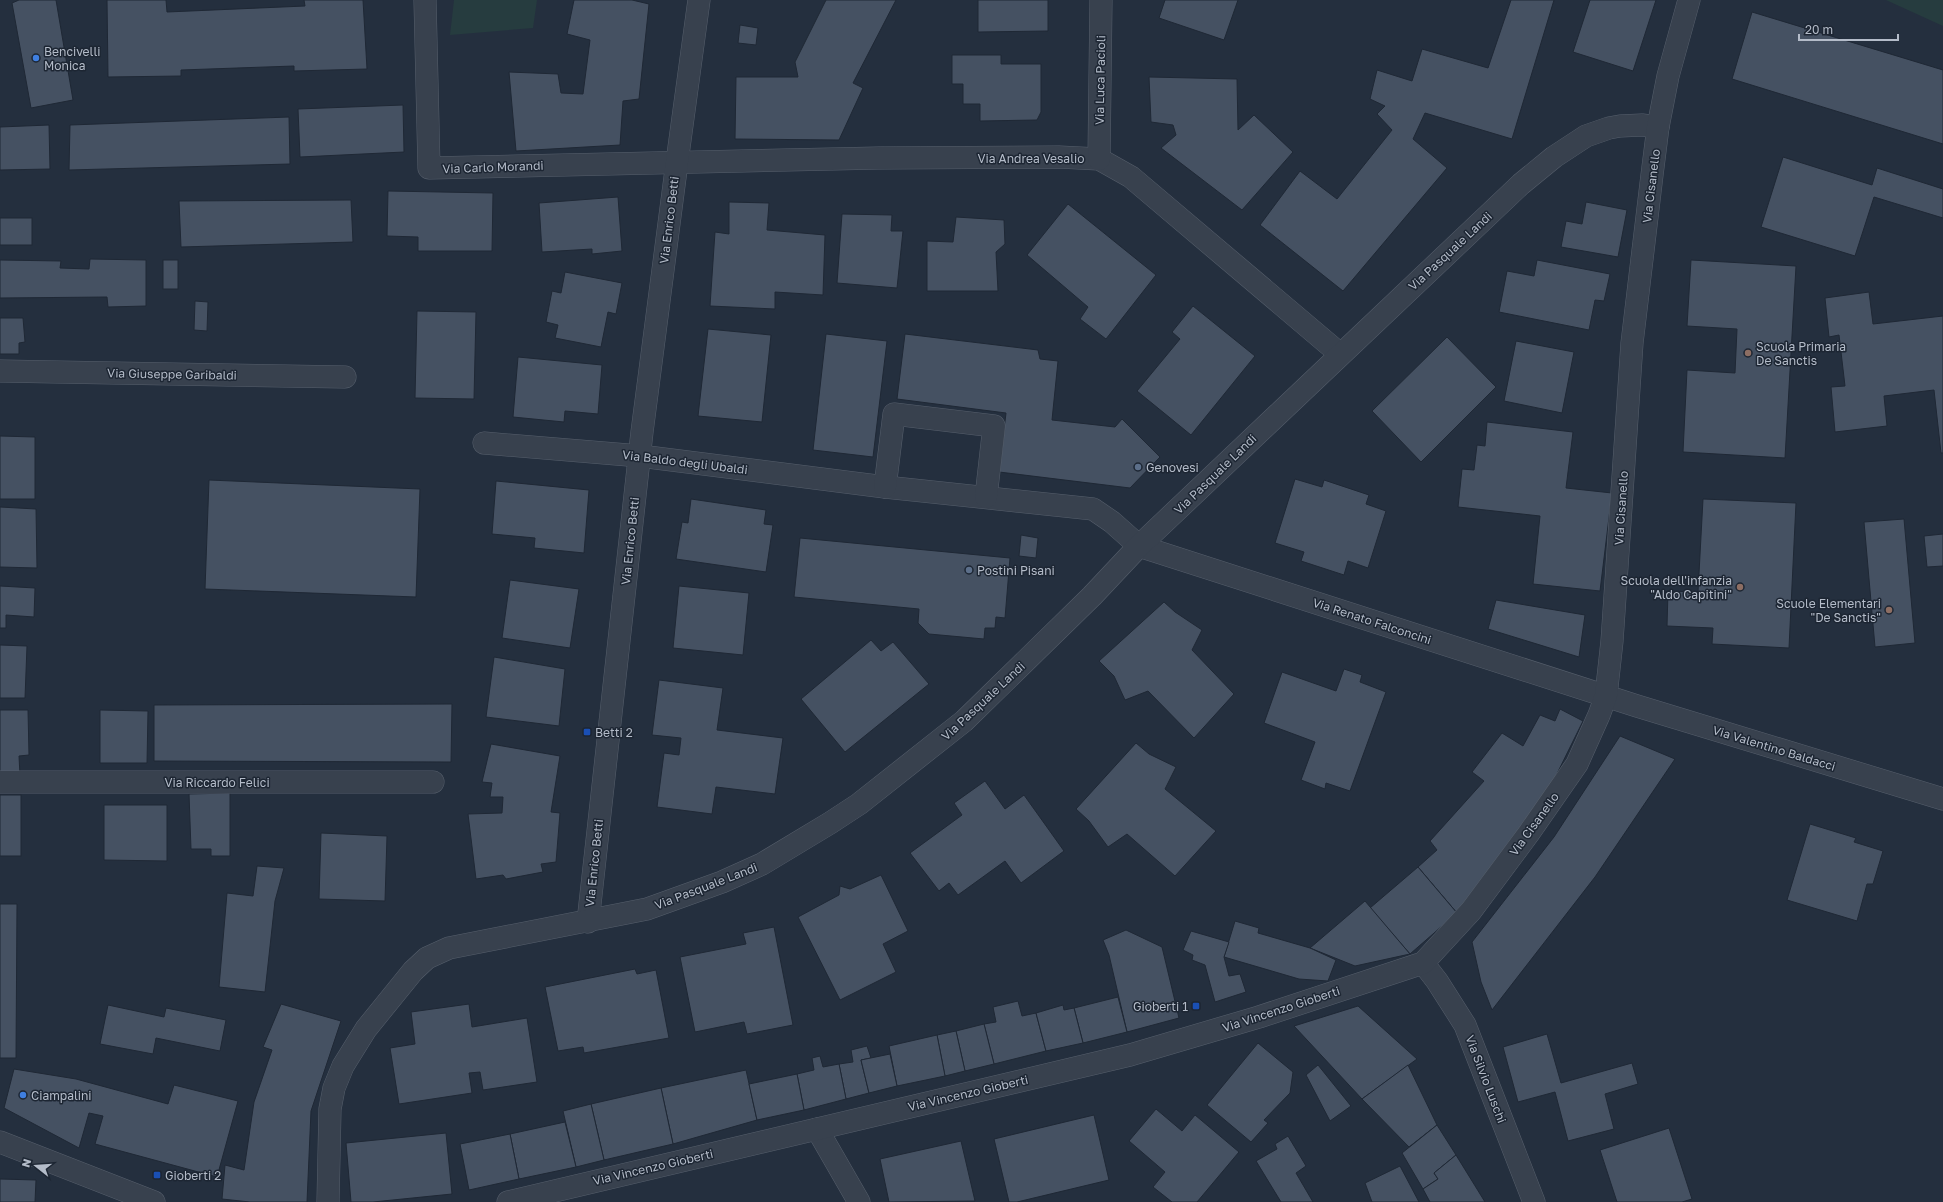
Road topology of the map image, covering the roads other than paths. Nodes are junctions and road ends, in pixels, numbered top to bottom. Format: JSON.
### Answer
{"nodes":[{"id":1,"x":425,"y":0,"type":"edge"},
{"id":2,"x":700,"y":0,"type":"edge"},
{"id":3,"x":1101,"y":0,"type":"edge"},
{"id":4,"x":1689,"y":0,"type":"edge"},
{"id":5,"x":1658,"y":127,"type":"junction"},
{"id":6,"x":1098,"y":159,"type":"junction"},
{"id":7,"x":676,"y":162,"type":"junction"},
{"id":8,"x":1340,"y":354,"type":"junction"},
{"id":9,"x":0,"y":370,"type":"edge"},
{"id":10,"x":344,"y":377,"type":"dead end"},
{"id":11,"x":484,"y":443,"type":"dead end"},
{"id":12,"x":640,"y":456,"type":"junction"},
{"id":13,"x":885,"y":486,"type":"junction"},
{"id":14,"x":986,"y":497,"type":"junction"},
{"id":15,"x":1139,"y":546,"type":"junction"},
{"id":16,"x":1606,"y":696,"type":"junction"},
{"id":17,"x":0,"y":782,"type":"edge"},
{"id":18,"x":433,"y":782,"type":"dead end"},
{"id":19,"x":1943,"y":799,"type":"edge"},
{"id":20,"x":588,"y":922,"type":"junction"},
{"id":21,"x":1423,"y":963,"type":"junction"},
{"id":22,"x":817,"y":1129,"type":"junction"},
{"id":23,"x":0,"y":1142,"type":"edge"},
{"id":24,"x":154,"y":1202,"type":"edge"},
{"id":25,"x":328,"y":1202,"type":"edge"},
{"id":26,"x":508,"y":1202,"type":"edge"},
{"id":27,"x":859,"y":1202,"type":"edge"},
{"id":28,"x":1534,"y":1202,"type":"edge"}],
"edges":[{"from":1,"to":7,"type":"street","name":"Via Carlo Morandi"},
{"from":2,"to":7,"type":"street","name":"Via Enrico Betti"},
{"from":3,"to":6,"type":"street","name":"Via Luca Pacioli"},
{"from":4,"to":5,"type":"street","name":"Via Cisanello"},
{"from":5,"to":8,"type":"street","name":"Via Pasquale Landi"},
{"from":5,"to":16,"type":"street","name":"Via Cisanello"},
{"from":6,"to":7,"type":"street","name":"Via Andrea Vesalio"},
{"from":6,"to":8,"type":"street","name":"Via Andrea Vesalio"},
{"from":7,"to":12,"type":"street","name":"Via Enrico Betti"},
{"from":8,"to":15,"type":"street","name":"Via Pasquale Landi"},
{"from":9,"to":10,"type":"street","name":"Via Giuseppe Garibaldi"},
{"from":11,"to":12,"type":"street","name":"Via Baldo degli Ubaldi"},
{"from":12,"to":13,"type":"street","name":"Via Baldo degli Ubaldi"},
{"from":12,"to":20,"type":"street","name":"Via Enrico Betti"},
{"from":13,"to":14,"type":"street","name":"Via Baldo degli Ubaldi"},
{"from":13,"to":14,"type":"street"},
{"from":14,"to":15,"type":"street","name":"Via Baldo degli Ubaldi"},
{"from":15,"to":16,"type":"street","name":"Via Renato Falconcini"},
{"from":15,"to":20,"type":"street","name":"Via Pasquale Landi"},
{"from":16,"to":19,"type":"street","name":"Via Valentino Baldacci"},
{"from":16,"to":21,"type":"street","name":"Via Cisanello"},
{"from":17,"to":18,"type":"street","name":"Via Riccardo Felici"},
{"from":20,"to":25,"type":"street","name":"Via Pasquale Landi"},
{"from":21,"to":22,"type":"street","name":"Via Vincenzo Gioberti"},
{"from":21,"to":28,"type":"street","name":"Via Silvio Luschi"},
{"from":22,"to":26,"type":"street","name":"Via Vincenzo Gioberti"},
{"from":22,"to":27,"type":"street"},
{"from":23,"to":24,"type":"street"}]}
